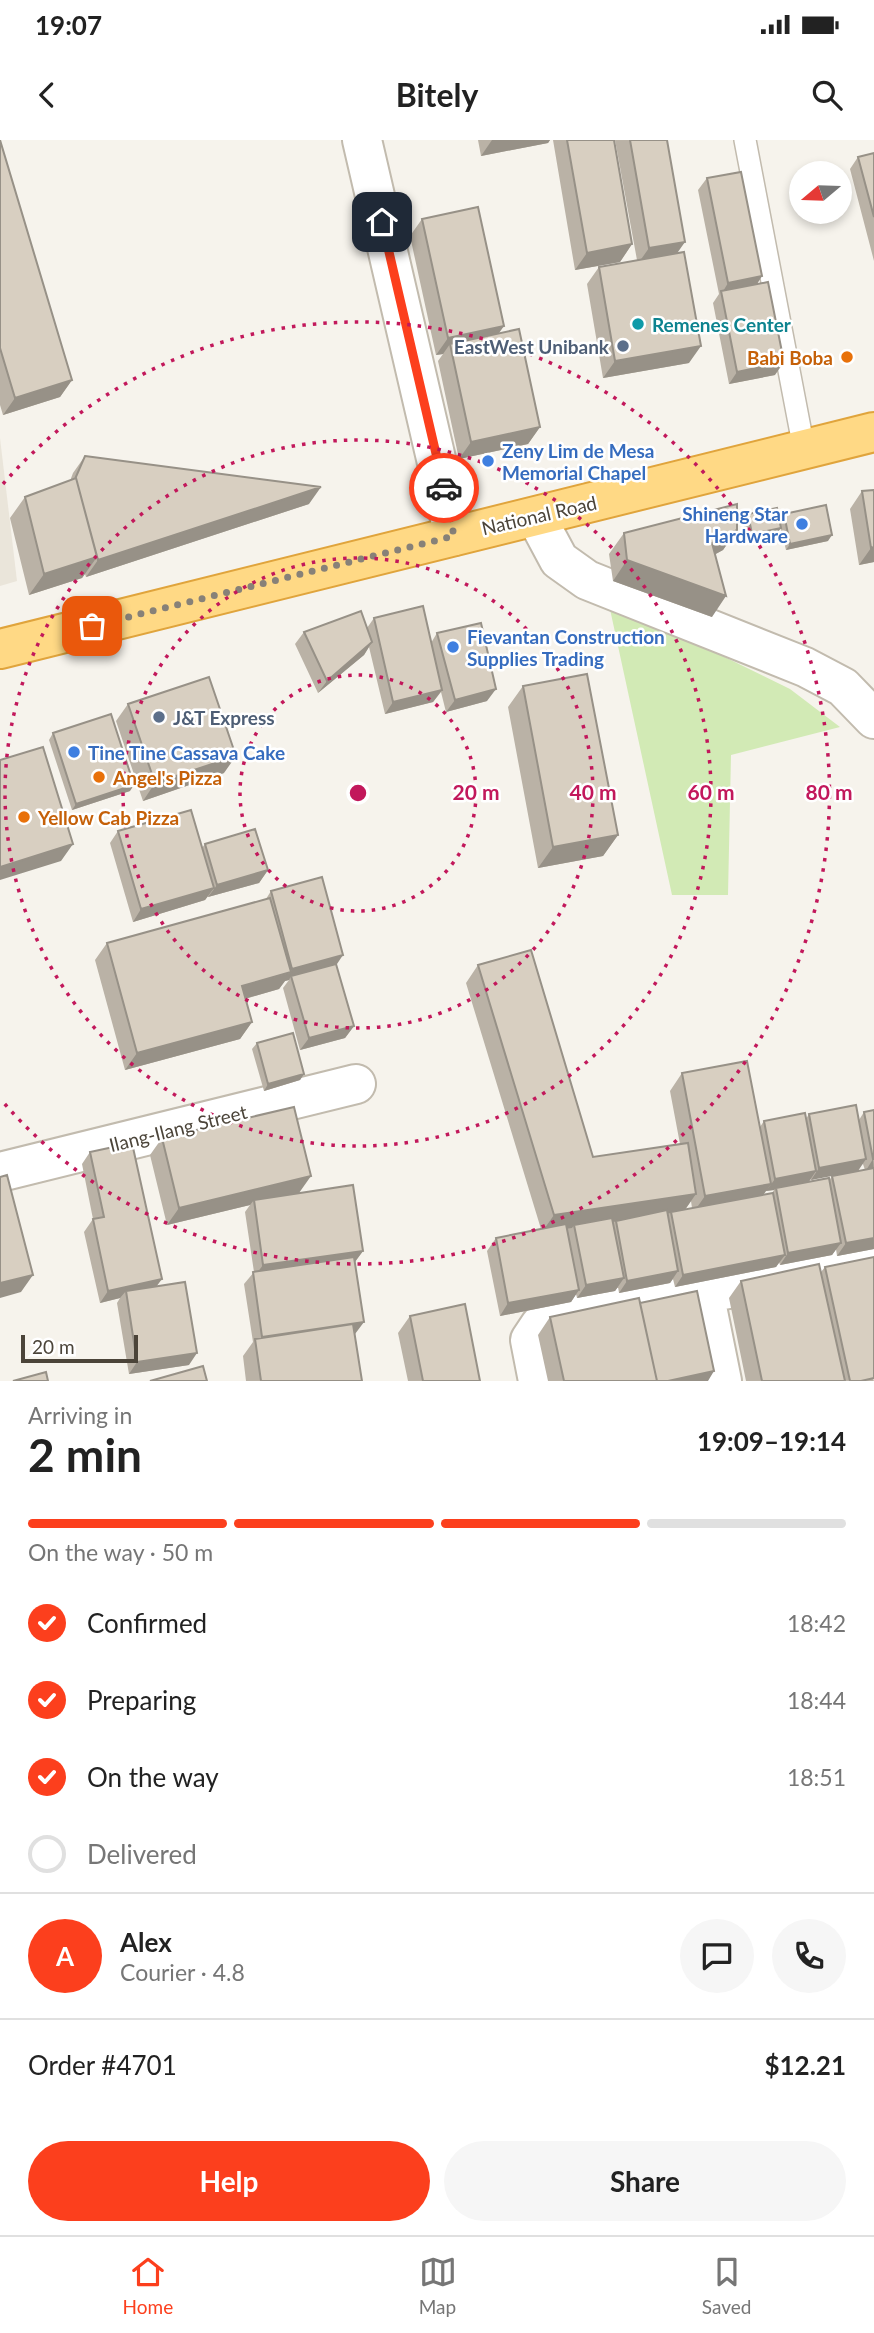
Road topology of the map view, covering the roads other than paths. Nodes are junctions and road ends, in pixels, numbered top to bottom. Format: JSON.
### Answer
{"nodes":[{"id":1,"x":362,"y":140,"type":"edge"},
{"id":2,"x":745,"y":140,"type":"edge"},
{"id":3,"x":874,"y":432,"type":"edge"},
{"id":4,"x":804,"y":449,"type":"junction"},
{"id":5,"x":536,"y":517,"type":"junction"},
{"id":6,"x":454,"y":536,"type":"junction"},
{"id":7,"x":3,"y":641,"type":"edge"},
{"id":8,"x":874,"y":719,"type":"edge"},
{"id":9,"x":356,"y":1084,"type":"dead end"},
{"id":10,"x":0,"y":1172,"type":"edge"},
{"id":11,"x":874,"y":1260,"type":"edge"},
{"id":12,"x":704,"y":1292,"type":"junction"},
{"id":13,"x":538,"y":1381,"type":"edge"},
{"id":14,"x":722,"y":1381,"type":"edge"}],
"edges":[{"from":1,"to":6,"type":"street"},
{"from":2,"to":4,"type":"lane"},
{"from":3,"to":4,"type":"highway","name":"National Road"},
{"from":4,"to":5,"type":"highway","name":"National Road"},
{"from":5,"to":6,"type":"highway","name":"National Road"},
{"from":5,"to":8,"type":"street"},
{"from":6,"to":7,"type":"highway","name":"National Road"},
{"from":9,"to":10,"type":"street","name":"Ilang-Ilang Street"},
{"from":11,"to":12,"type":"street"},
{"from":12,"to":13,"type":"street"},
{"from":12,"to":14,"type":"street"}]}
